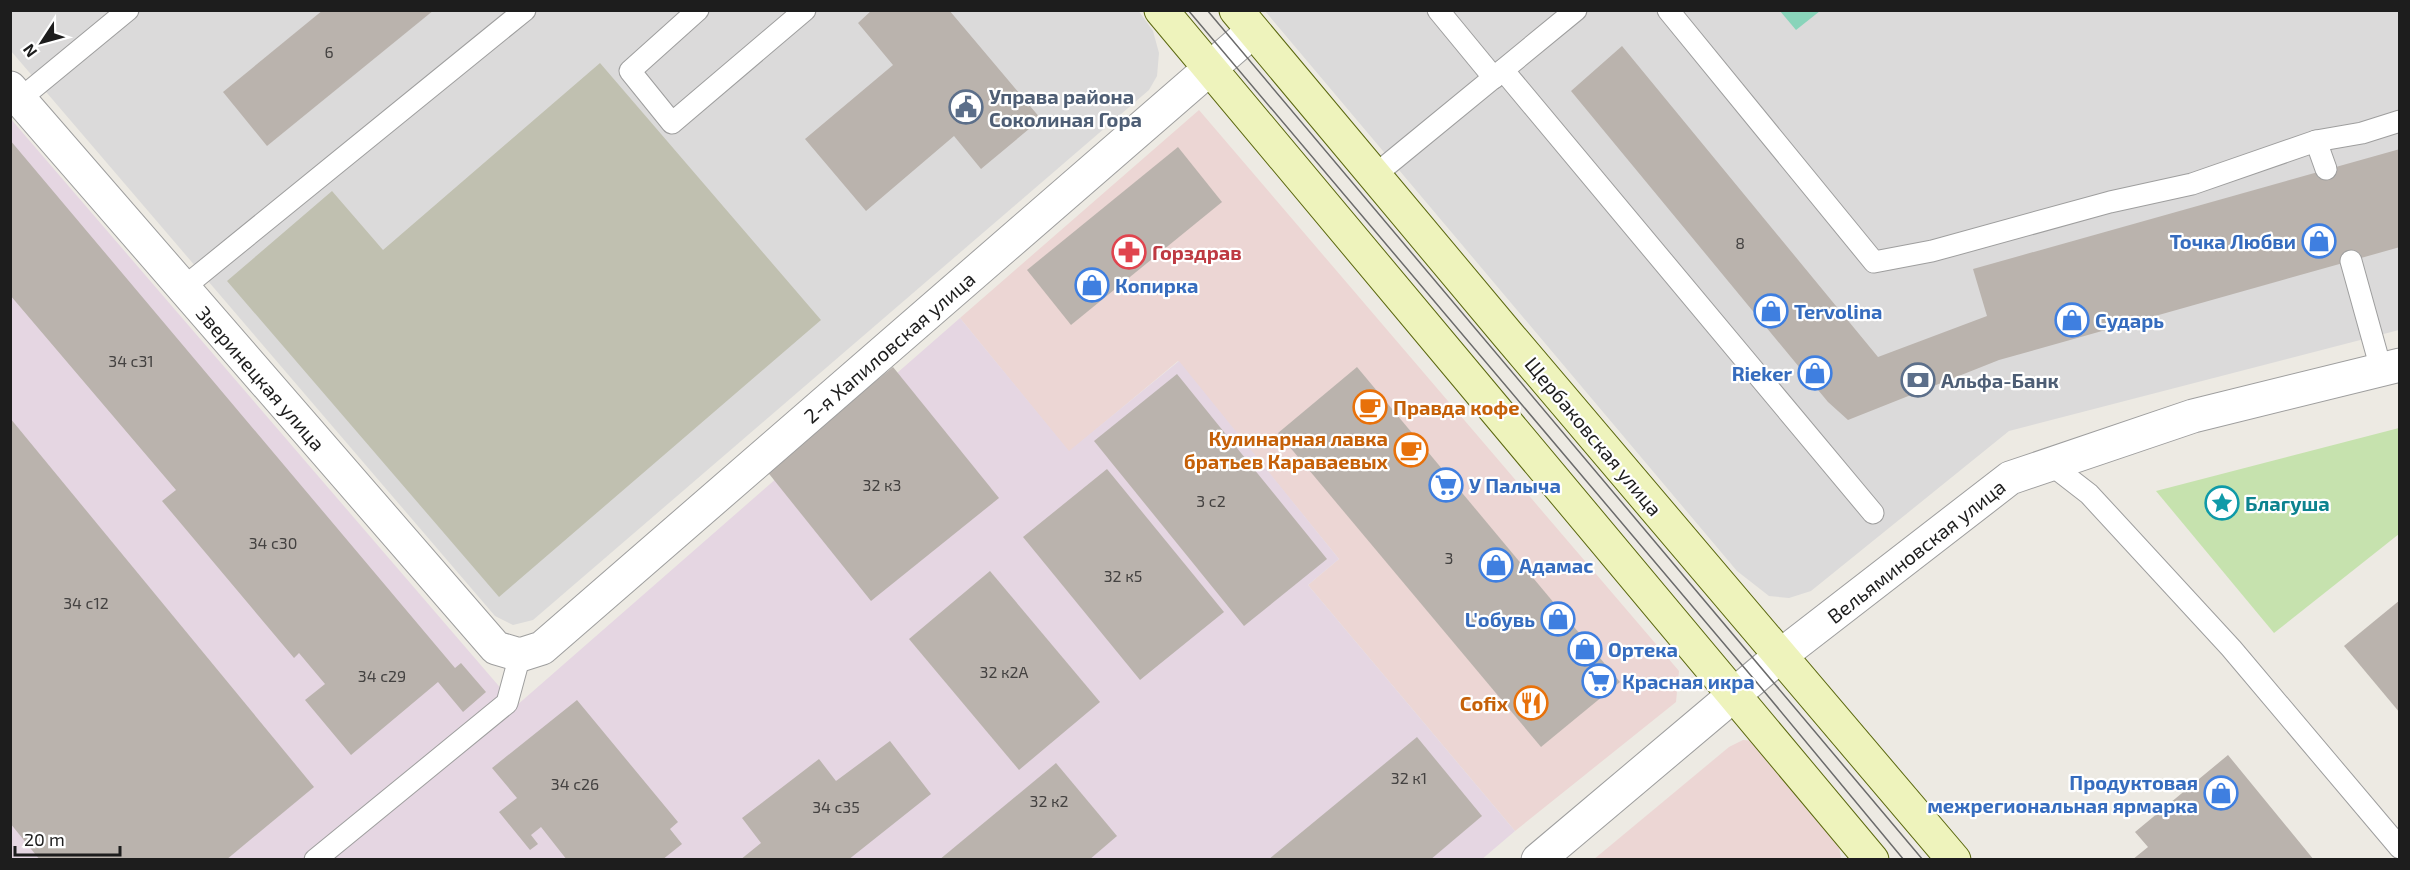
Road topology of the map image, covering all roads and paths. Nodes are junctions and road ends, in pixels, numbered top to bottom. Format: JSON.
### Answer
{"nodes":[{"id":1,"x":128,"y":10,"type":"edge"},
{"id":2,"x":525,"y":10,"type":"edge"},
{"id":3,"x":698,"y":10,"type":"edge"},
{"id":4,"x":805,"y":10,"type":"edge"},
{"id":5,"x":1161,"y":10,"type":"edge"},
{"id":6,"x":1438,"y":10,"type":"edge"},
{"id":7,"x":1576,"y":10,"type":"edge"},
{"id":8,"x":1668,"y":10,"type":"edge"},
{"id":9,"x":1245,"y":21,"type":"edge"},
{"id":10,"x":1209,"y":67,"type":"junction"},
{"id":11,"x":1498,"y":74,"type":"junction"},
{"id":12,"x":15,"y":93,"type":"edge"},
{"id":13,"x":2400,"y":121,"type":"edge"},
{"id":14,"x":2316,"y":141,"type":"junction"},
{"id":15,"x":2326,"y":169,"type":"dead end"},
{"id":16,"x":1375,"y":175,"type":"junction"},
{"id":17,"x":2351,"y":261,"type":"dead end"},
{"id":18,"x":183,"y":288,"type":"junction"},
{"id":19,"x":2390,"y":367,"type":"edge"},
{"id":20,"x":2049,"y":463,"type":"junction"},
{"id":21,"x":1873,"y":513,"type":"dead end"},
{"id":22,"x":520,"y":655,"type":"junction"},
{"id":23,"x":1780,"y":656,"type":"junction"},
{"id":24,"x":1736,"y":694,"type":"junction"},
{"id":25,"x":2400,"y":848,"type":"edge"},
{"id":26,"x":1864,"y":854,"type":"edge"},
{"id":27,"x":315,"y":860,"type":"edge"},
{"id":28,"x":1538,"y":860,"type":"edge"},
{"id":29,"x":1954,"y":860,"type":"edge"}],
"edges":[{"from":1,"to":12,"type":"lane"},
{"from":2,"to":18,"type":"lane"},
{"from":3,"to":4,"type":"lane"},
{"from":5,"to":10,"type":"main road"},
{"from":6,"to":11,"type":"lane"},
{"from":7,"to":11,"type":"lane"},
{"from":8,"to":14,"type":"lane"},
{"from":9,"to":10,"type":"street","name":"2-я Хапиловская улица"},
{"from":9,"to":16,"type":"main road","name":"Щербаковская улица"},
{"from":10,"to":22,"type":"street","name":"2-я Хапиловская улица"},
{"from":10,"to":24,"type":"main road"},
{"from":11,"to":16,"type":"lane"},
{"from":11,"to":21,"type":"lane"},
{"from":12,"to":18,"type":"street","name":"Зверинецкая улица"},
{"from":13,"to":14,"type":"lane"},
{"from":14,"to":15,"type":"lane"},
{"from":16,"to":23,"type":"main road","name":"Щербаковская улица"},
{"from":17,"to":19,"type":"lane"},
{"from":18,"to":22,"type":"street","name":"Зверинецкая улица"},
{"from":19,"to":20,"type":"street","name":"Вельяминовская улица"},
{"from":20,"to":23,"type":"street","name":"Вельяминовская улица"},
{"from":20,"to":25,"type":"lane"},
{"from":22,"to":27,"type":"lane"},
{"from":23,"to":24,"type":"street","name":"Вельяминовская улица"},
{"from":23,"to":29,"type":"main road","name":"Щербаковская улица"},
{"from":24,"to":26,"type":"main road"},
{"from":24,"to":28,"type":"street","name":"Вельяминовская улица"}]}
